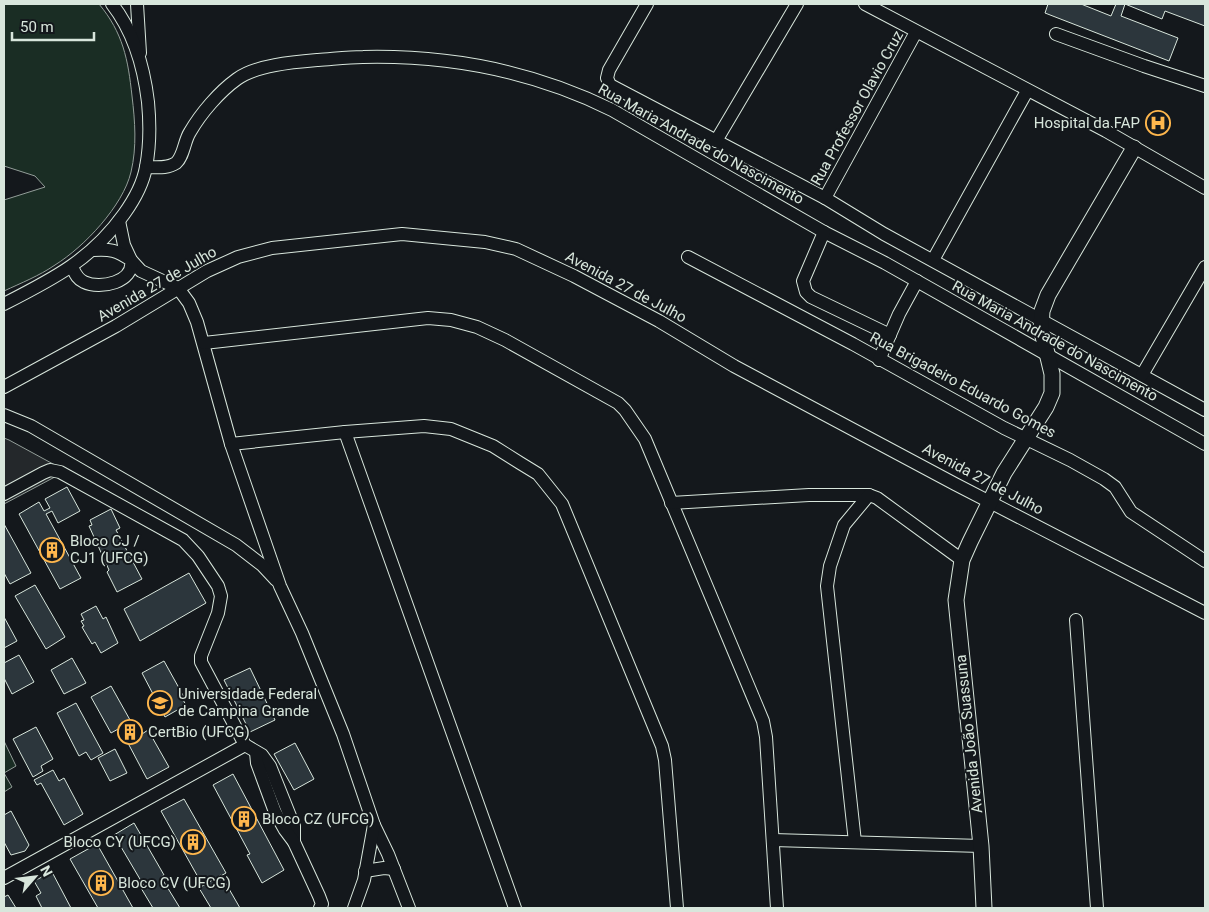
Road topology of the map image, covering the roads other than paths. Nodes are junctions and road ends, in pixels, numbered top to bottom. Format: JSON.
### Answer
{"nodes":[{"id":1,"x":112,"y":4,"type":"edge"},
{"id":2,"x":137,"y":4,"type":"edge"},
{"id":3,"x":647,"y":4,"type":"edge"},
{"id":4,"x":797,"y":4,"type":"edge"},
{"id":5,"x":865,"y":4,"type":"edge"},
{"id":6,"x":916,"y":32,"type":"junction"},
{"id":7,"x":1056,"y":34,"type":"dead end"},
{"id":8,"x":141,"y":63,"type":"junction"},
{"id":9,"x":1205,"y":86,"type":"edge"},
{"id":10,"x":1027,"y":91,"type":"junction"},
{"id":11,"x":716,"y":141,"type":"junction"},
{"id":12,"x":1134,"y":148,"type":"junction"},
{"id":13,"x":146,"y":167,"type":"junction"},
{"id":14,"x":1205,"y":188,"type":"edge"},
{"id":15,"x":825,"y":198,"type":"junction"},
{"id":16,"x":119,"y":221,"type":"junction"},
{"id":17,"x":824,"y":232,"type":"junction"},
{"id":18,"x":93,"y":250,"type":"junction"},
{"id":19,"x":688,"y":257,"type":"dead end"},
{"id":20,"x":130,"y":260,"type":"junction"},
{"id":21,"x":933,"y":260,"type":"junction"},
{"id":22,"x":72,"y":267,"type":"junction"},
{"id":23,"x":1205,"y":267,"type":"edge"},
{"id":24,"x":917,"y":281,"type":"junction"},
{"id":25,"x":178,"y":288,"type":"junction"},
{"id":26,"x":4,"y":304,"type":"edge"},
{"id":27,"x":1041,"y":318,"type":"junction"},
{"id":28,"x":890,"y":335,"type":"junction"},
{"id":29,"x":204,"y":343,"type":"junction"},
{"id":30,"x":1045,"y":349,"type":"junction"},
{"id":31,"x":879,"y":360,"type":"junction"},
{"id":32,"x":1142,"y":375,"type":"junction"},
{"id":33,"x":4,"y":387,"type":"edge"},
{"id":34,"x":1205,"y":410,"type":"edge"},
{"id":35,"x":4,"y":415,"type":"edge"},
{"id":36,"x":345,"y":432,"type":"junction"},
{"id":37,"x":1026,"y":439,"type":"junction"},
{"id":38,"x":231,"y":444,"type":"junction"},
{"id":39,"x":1205,"y":444,"type":"edge"},
{"id":40,"x":4,"y":494,"type":"edge"},
{"id":41,"x":869,"y":495,"type":"junction"},
{"id":42,"x":990,"y":502,"type":"junction"},
{"id":43,"x":671,"y":503,"type":"junction"},
{"id":44,"x":962,"y":560,"type":"junction"},
{"id":45,"x":1205,"y":561,"type":"edge"},
{"id":46,"x":280,"y":586,"type":"junction"},
{"id":47,"x":1205,"y":613,"type":"edge"},
{"id":48,"x":1076,"y":620,"type":"dead end"},
{"id":49,"x":245,"y":745,"type":"junction"},
{"id":50,"x":374,"y":825,"type":"junction"},
{"id":51,"x":773,"y":840,"type":"junction"},
{"id":52,"x":855,"y":842,"type":"junction"},
{"id":53,"x":980,"y":846,"type":"junction"},
{"id":54,"x":394,"y":869,"type":"junction"},
{"id":55,"x":366,"y":871,"type":"junction"},
{"id":56,"x":4,"y":878,"type":"edge"},
{"id":57,"x":322,"y":907,"type":"edge"},
{"id":58,"x":354,"y":908,"type":"edge"},
{"id":59,"x":409,"y":908,"type":"edge"},
{"id":60,"x":515,"y":908,"type":"edge"},
{"id":61,"x":676,"y":908,"type":"edge"},
{"id":62,"x":777,"y":908,"type":"edge"},
{"id":63,"x":984,"y":908,"type":"edge"},
{"id":64,"x":1097,"y":908,"type":"edge"}],
"edges":[{"from":1,"to":8,"type":"street"},
{"from":2,"to":8,"type":"street"},
{"from":3,"to":11,"type":"street","name":"Rua Maria Andrade do Nascimento"},
{"from":4,"to":11,"type":"street"},
{"from":5,"to":6,"type":"street"},
{"from":6,"to":10,"type":"street"},
{"from":6,"to":15,"type":"street","name":"Rua Professor Olavio Cruz"},
{"from":7,"to":9,"type":"street"},
{"from":8,"to":13,"type":"street"},
{"from":10,"to":12,"type":"street"},
{"from":10,"to":21,"type":"street"},
{"from":11,"to":15,"type":"street","name":"Rua Maria Andrade do Nascimento"},
{"from":12,"to":14,"type":"street"},
{"from":12,"to":27,"type":"main road"},
{"from":13,"to":16,"type":"street"},
{"from":13,"to":17,"type":"street","name":"Rua Maria Andrade do Nascimento"},
{"from":15,"to":21,"type":"street","name":"Rua Maria Andrade do Nascimento"},
{"from":16,"to":18,"type":"street"},
{"from":16,"to":20,"type":"street"},
{"from":17,"to":24,"type":"street","name":"Rua Maria Andrade do Nascimento"},
{"from":17,"to":28,"type":"street"},
{"from":18,"to":20,"type":"street"},
{"from":18,"to":22,"type":"street"},
{"from":19,"to":31,"type":"street","name":"Rua Brigadeiro Eduardo Gomes"},
{"from":20,"to":22,"type":"street"},
{"from":20,"to":25,"type":"street"},
{"from":21,"to":27,"type":"street","name":"Rua Maria Andrade do Nascimento"},
{"from":22,"to":26,"type":"street"},
{"from":23,"to":32,"type":"street"},
{"from":24,"to":28,"type":"street"},
{"from":24,"to":30,"type":"street","name":"Rua Maria Andrade do Nascimento"},
{"from":25,"to":29,"type":"street"},
{"from":25,"to":33,"type":"street","name":"Avenida 27 de Julho"},
{"from":25,"to":42,"type":"street","name":"Avenida 27 de Julho"},
{"from":27,"to":30,"type":"main road","name":"Avenida João Suassuna"},
{"from":27,"to":32,"type":"street","name":"Rua Maria Andrade do Nascimento"},
{"from":28,"to":31,"type":"street"},
{"from":29,"to":38,"type":"street"},
{"from":29,"to":43,"type":"street"},
{"from":30,"to":37,"type":"main road","name":"Avenida João Suassuna"},
{"from":30,"to":39,"type":"street","name":"Rua Maria Andrade do Nascimento"},
{"from":31,"to":37,"type":"street","name":"Rua Brigadeiro Eduardo Gomes"},
{"from":32,"to":34,"type":"street","name":"Rua Maria Andrade do Nascimento"},
{"from":35,"to":46,"type":"street"},
{"from":36,"to":38,"type":"street"},
{"from":36,"to":60,"type":"street"},
{"from":36,"to":61,"type":"street"},
{"from":37,"to":42,"type":"main road","name":"Avenida João Suassuna"},
{"from":37,"to":45,"type":"street","name":"Rua Brigadeiro Eduardo Gomes"},
{"from":38,"to":46,"type":"street"},
{"from":40,"to":49,"type":"street"},
{"from":41,"to":43,"type":"street"},
{"from":41,"to":44,"type":"street"},
{"from":41,"to":52,"type":"street"},
{"from":42,"to":44,"type":"main road","name":"Avenida João Suassuna"},
{"from":42,"to":47,"type":"street","name":"Avenida 27 de Julho"},
{"from":43,"to":51,"type":"street"},
{"from":44,"to":53,"type":"main road","name":"Avenida João Suassuna"},
{"from":46,"to":50,"type":"street"},
{"from":48,"to":64,"type":"street"},
{"from":49,"to":56,"type":"street"},
{"from":49,"to":57,"type":"street"},
{"from":50,"to":54,"type":"street"},
{"from":50,"to":55,"type":"street"},
{"from":51,"to":52,"type":"street"},
{"from":51,"to":62,"type":"street"},
{"from":52,"to":53,"type":"street"},
{"from":53,"to":63,"type":"main road","name":"Avenida João Suassuna"},
{"from":54,"to":55,"type":"street"},
{"from":54,"to":59,"type":"street"},
{"from":55,"to":58,"type":"street"}]}
